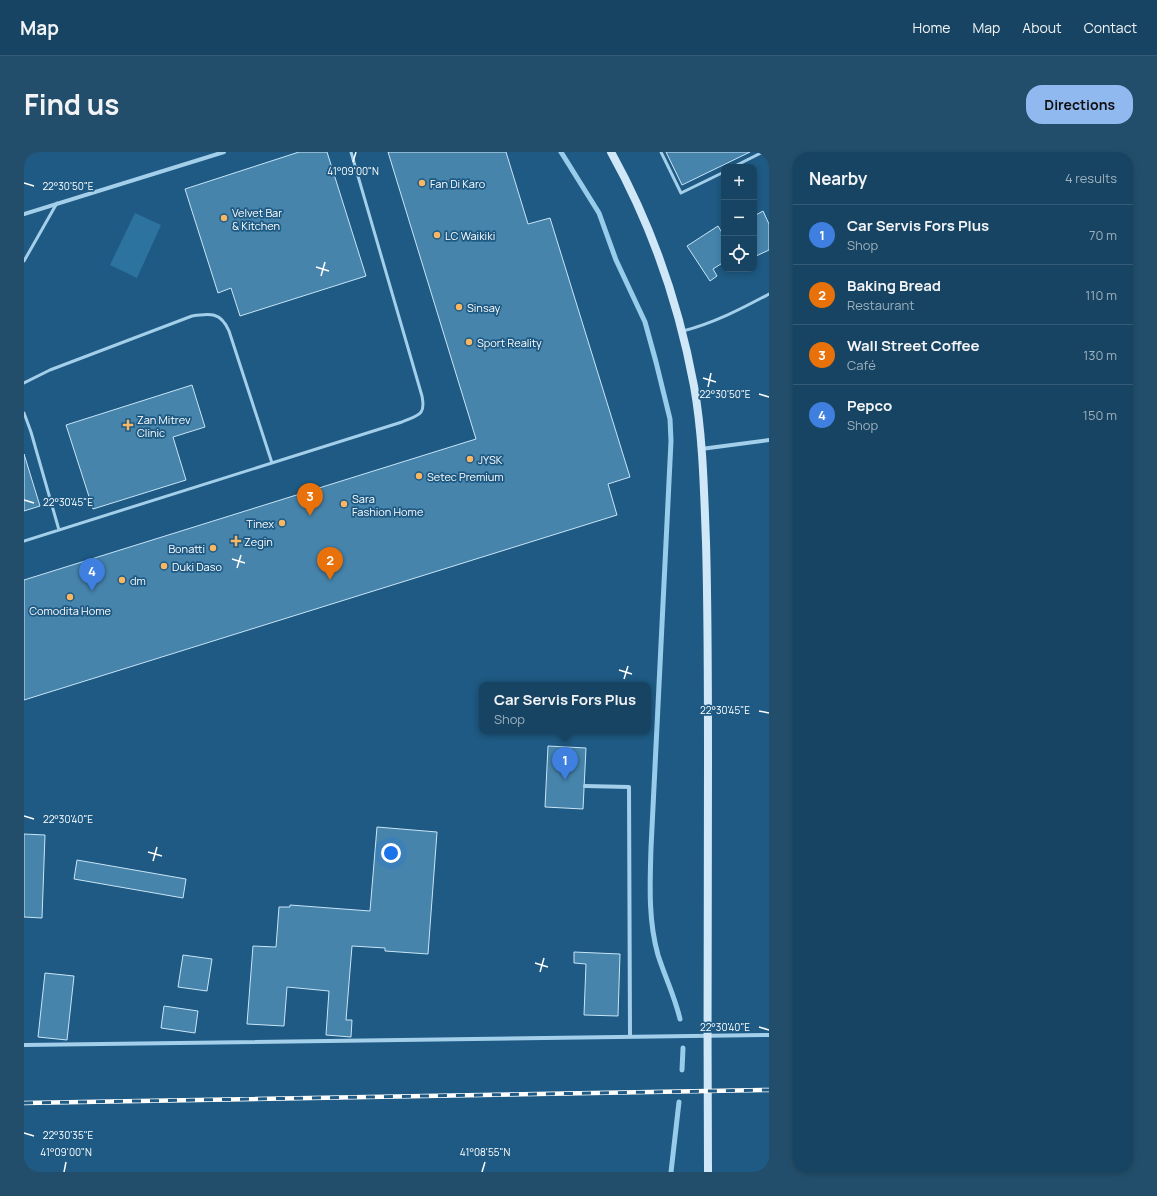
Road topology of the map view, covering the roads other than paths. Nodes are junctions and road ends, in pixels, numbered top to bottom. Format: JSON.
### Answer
{"nodes":[{"id":1,"x":224,"y":152,"type":"edge"},
{"id":2,"x":351,"y":152,"type":"edge"},
{"id":3,"x":610,"y":152,"type":"edge"},
{"id":4,"x":661,"y":152,"type":"edge"},
{"id":5,"x":763,"y":152,"type":"edge"},
{"id":6,"x":739,"y":164,"type":"edge"},
{"id":7,"x":721,"y":173,"type":"edge"},
{"id":8,"x":58,"y":202,"type":"junction"},
{"id":9,"x":24,"y":214,"type":"edge"},
{"id":10,"x":24,"y":261,"type":"edge"},
{"id":11,"x":769,"y":294,"type":"edge"},
{"id":12,"x":681,"y":332,"type":"junction"},
{"id":13,"x":24,"y":383,"type":"edge"},
{"id":14,"x":24,"y":413,"type":"edge"},
{"id":15,"x":769,"y":440,"type":"edge"},
{"id":16,"x":701,"y":449,"type":"junction"},
{"id":17,"x":272,"y":463,"type":"junction"},
{"id":18,"x":59,"y":530,"type":"junction"},
{"id":19,"x":24,"y":541,"type":"edge"},
{"id":20,"x":584,"y":786,"type":"dead end"},
{"id":21,"x":769,"y":1035,"type":"edge"},
{"id":22,"x":630,"y":1037,"type":"junction"},
{"id":23,"x":24,"y":1045,"type":"edge"},
{"id":24,"x":708,"y":1172,"type":"edge"}],
"edges":[{"from":1,"to":8,"type":"street"},
{"from":2,"to":17,"type":"lane"},
{"from":3,"to":12,"type":"main road"},
{"from":4,"to":7,"type":"lane"},
{"from":5,"to":6,"type":"lane"},
{"from":8,"to":9,"type":"street"},
{"from":8,"to":10,"type":"lane"},
{"from":11,"to":12,"type":"lane"},
{"from":12,"to":16,"type":"main road"},
{"from":13,"to":17,"type":"lane"},
{"from":14,"to":18,"type":"lane"},
{"from":15,"to":16,"type":"street"},
{"from":16,"to":24,"type":"main road"},
{"from":17,"to":18,"type":"lane"},
{"from":18,"to":19,"type":"lane"},
{"from":20,"to":22,"type":"street"},
{"from":21,"to":22,"type":"street"},
{"from":22,"to":23,"type":"street"}]}
